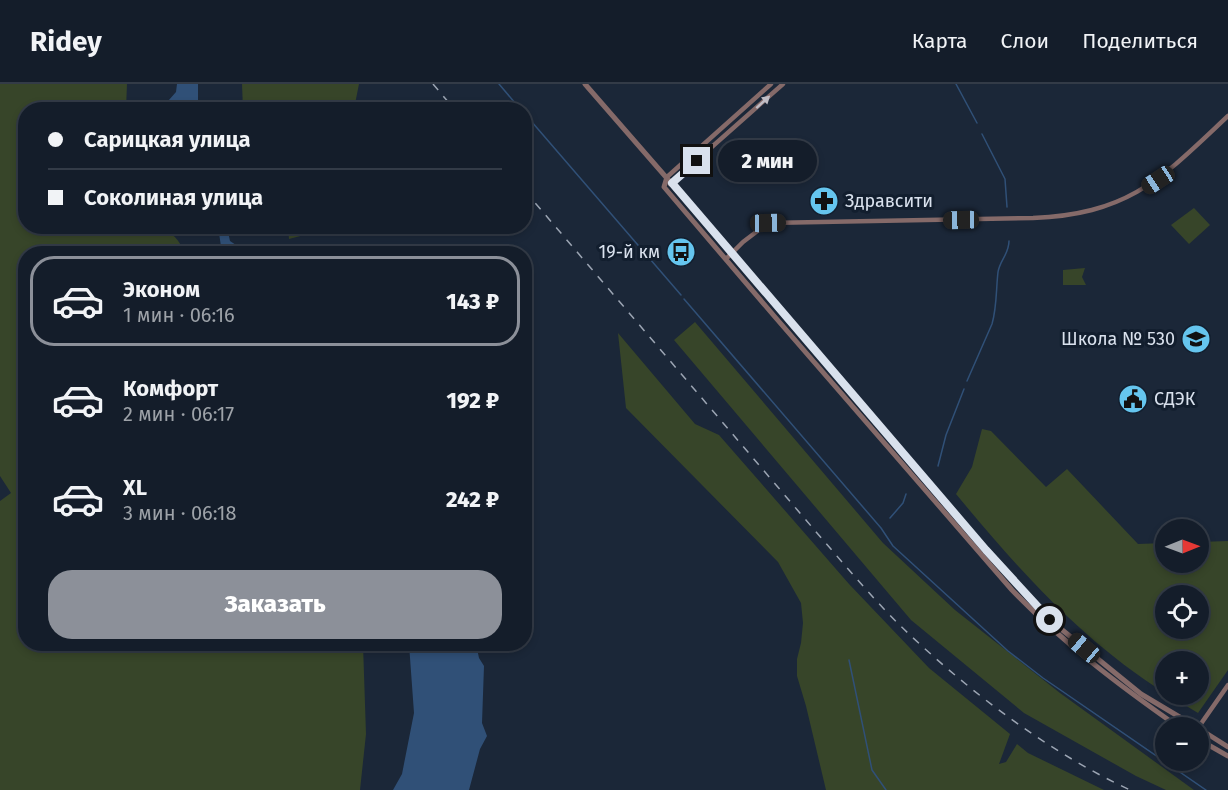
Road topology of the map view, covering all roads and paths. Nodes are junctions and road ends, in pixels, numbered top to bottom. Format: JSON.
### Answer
{"nodes":[{"id":1,"x":585,"y":84,"type":"edge"},
{"id":2,"x":771,"y":84,"type":"edge"},
{"id":3,"x":783,"y":84,"type":"edge"},
{"id":4,"x":1228,"y":116,"type":"edge"},
{"id":5,"x":735,"y":117,"type":"junction"},
{"id":6,"x":740,"y":122,"type":"junction"},
{"id":7,"x":667,"y":177,"type":"junction"},
{"id":8,"x":672,"y":183,"type":"junction"},
{"id":9,"x":664,"y":187,"type":"junction"},
{"id":10,"x":732,"y":253,"type":"junction"},
{"id":11,"x":726,"y":259,"type":"junction"},
{"id":12,"x":1228,"y":685,"type":"edge"},
{"id":13,"x":1165,"y":717,"type":"edge"},
{"id":14,"x":1180,"y":717,"type":"edge"},
{"id":15,"x":1206,"y":717,"type":"edge"},
{"id":16,"x":1209,"y":735,"type":"edge"},
{"id":17,"x":1209,"y":745,"type":"edge"},
{"id":18,"x":1228,"y":747,"type":"edge"},
{"id":19,"x":1228,"y":756,"type":"edge"}],
"edges":[{"from":1,"to":7,"type":"street"},
{"from":2,"to":5,"type":"street"},
{"from":6,"to":3,"type":"street","one_way":true},
{"from":4,"to":10,"type":"street"},
{"from":5,"to":6,"type":"street"},
{"from":5,"to":7,"type":"street"},
{"from":6,"to":8,"type":"street"},
{"from":7,"to":8,"type":"street"},
{"from":7,"to":9,"type":"street"},
{"from":8,"to":9,"type":"street"},
{"from":8,"to":10,"type":"street"},
{"from":9,"to":11,"type":"street"},
{"from":10,"to":11,"type":"street"},
{"from":10,"to":14,"type":"street"},
{"from":11,"to":13,"type":"street"},
{"from":12,"to":15,"type":"street"},
{"from":16,"to":18,"type":"street"},
{"from":17,"to":19,"type":"street"}]}
